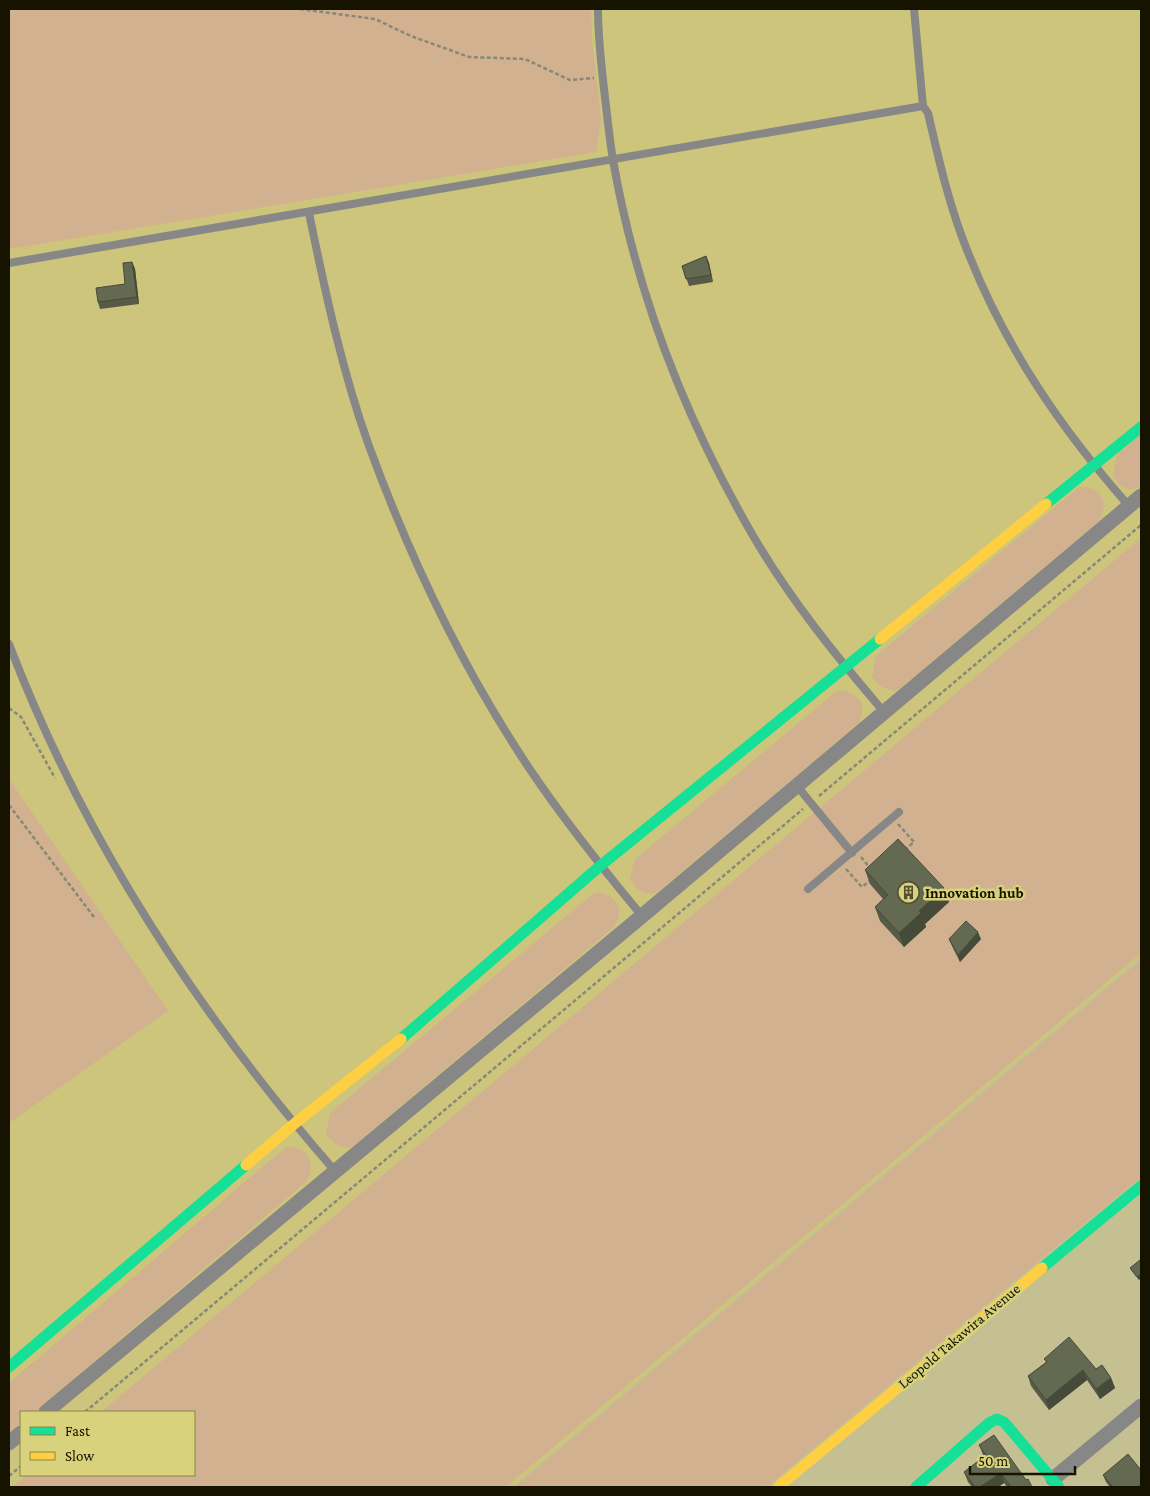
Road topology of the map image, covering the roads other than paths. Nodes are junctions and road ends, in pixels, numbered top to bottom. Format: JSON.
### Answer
{"nodes":[{"id":1,"x":598,"y":9,"type":"edge"},
{"id":2,"x":914,"y":9,"type":"edge"},
{"id":3,"x":923,"y":106,"type":"junction"},
{"id":4,"x":612,"y":159,"type":"junction"},
{"id":5,"x":309,"y":213,"type":"junction"},
{"id":6,"x":9,"y":263,"type":"edge"},
{"id":7,"x":1141,"y":427,"type":"edge"},
{"id":8,"x":1094,"y":467,"type":"junction"},
{"id":9,"x":1141,"y":496,"type":"edge"},
{"id":10,"x":1129,"y":506,"type":"junction"},
{"id":11,"x":9,"y":644,"type":"edge"},
{"id":12,"x":845,"y":667,"type":"junction"},
{"id":13,"x":884,"y":712,"type":"junction"},
{"id":14,"x":796,"y":786,"type":"junction"},
{"id":15,"x":896,"y":815,"type":"road end"},
{"id":16,"x":852,"y":853,"type":"junction"},
{"id":17,"x":600,"y":866,"type":"junction"},
{"id":18,"x":808,"y":890,"type":"dead end"},
{"id":19,"x":642,"y":916,"type":"junction"},
{"id":20,"x":294,"y":1124,"type":"junction"},
{"id":21,"x":335,"y":1171,"type":"junction"},
{"id":22,"x":1141,"y":1186,"type":"edge"},
{"id":23,"x":9,"y":1367,"type":"edge"},
{"id":24,"x":1141,"y":1406,"type":"edge"},
{"id":25,"x":47,"y":1411,"type":"edge"},
{"id":26,"x":20,"y":1434,"type":"edge"},
{"id":27,"x":9,"y":1443,"type":"edge"},
{"id":28,"x":1056,"y":1483,"type":"edge"},
{"id":29,"x":778,"y":1487,"type":"edge"},
{"id":30,"x":916,"y":1487,"type":"edge"}],
"edges":[{"from":1,"to":4,"type":"lane"},
{"from":2,"to":3,"type":"lane"},
{"from":3,"to":4,"type":"lane"},
{"from":3,"to":8,"type":"lane"},
{"from":4,"to":5,"type":"lane"},
{"from":4,"to":12,"type":"lane"},
{"from":5,"to":6,"type":"lane"},
{"from":5,"to":17,"type":"lane"},
{"from":7,"to":8,"type":"main road"},
{"from":8,"to":10,"type":"lane"},
{"from":8,"to":12,"type":"main road"},
{"from":9,"to":10,"type":"street"},
{"from":10,"to":13,"type":"street"},
{"from":11,"to":20,"type":"lane"},
{"from":12,"to":13,"type":"lane"},
{"from":12,"to":17,"type":"main road"},
{"from":13,"to":14,"type":"street"},
{"from":14,"to":16,"type":"lane"},
{"from":14,"to":19,"type":"street"},
{"from":15,"to":16,"type":"lane"},
{"from":16,"to":18,"type":"lane"},
{"from":17,"to":19,"type":"lane"},
{"from":17,"to":20,"type":"main road"},
{"from":19,"to":21,"type":"street"},
{"from":20,"to":21,"type":"lane"},
{"from":20,"to":23,"type":"main road"},
{"from":21,"to":25,"type":"street"},
{"from":22,"to":29,"type":"main road","name":"Leopold Takawira Avenue"},
{"from":24,"to":28,"type":"street"},
{"from":26,"to":27,"type":"street"},
{"from":28,"to":30,"type":"main road"}]}
